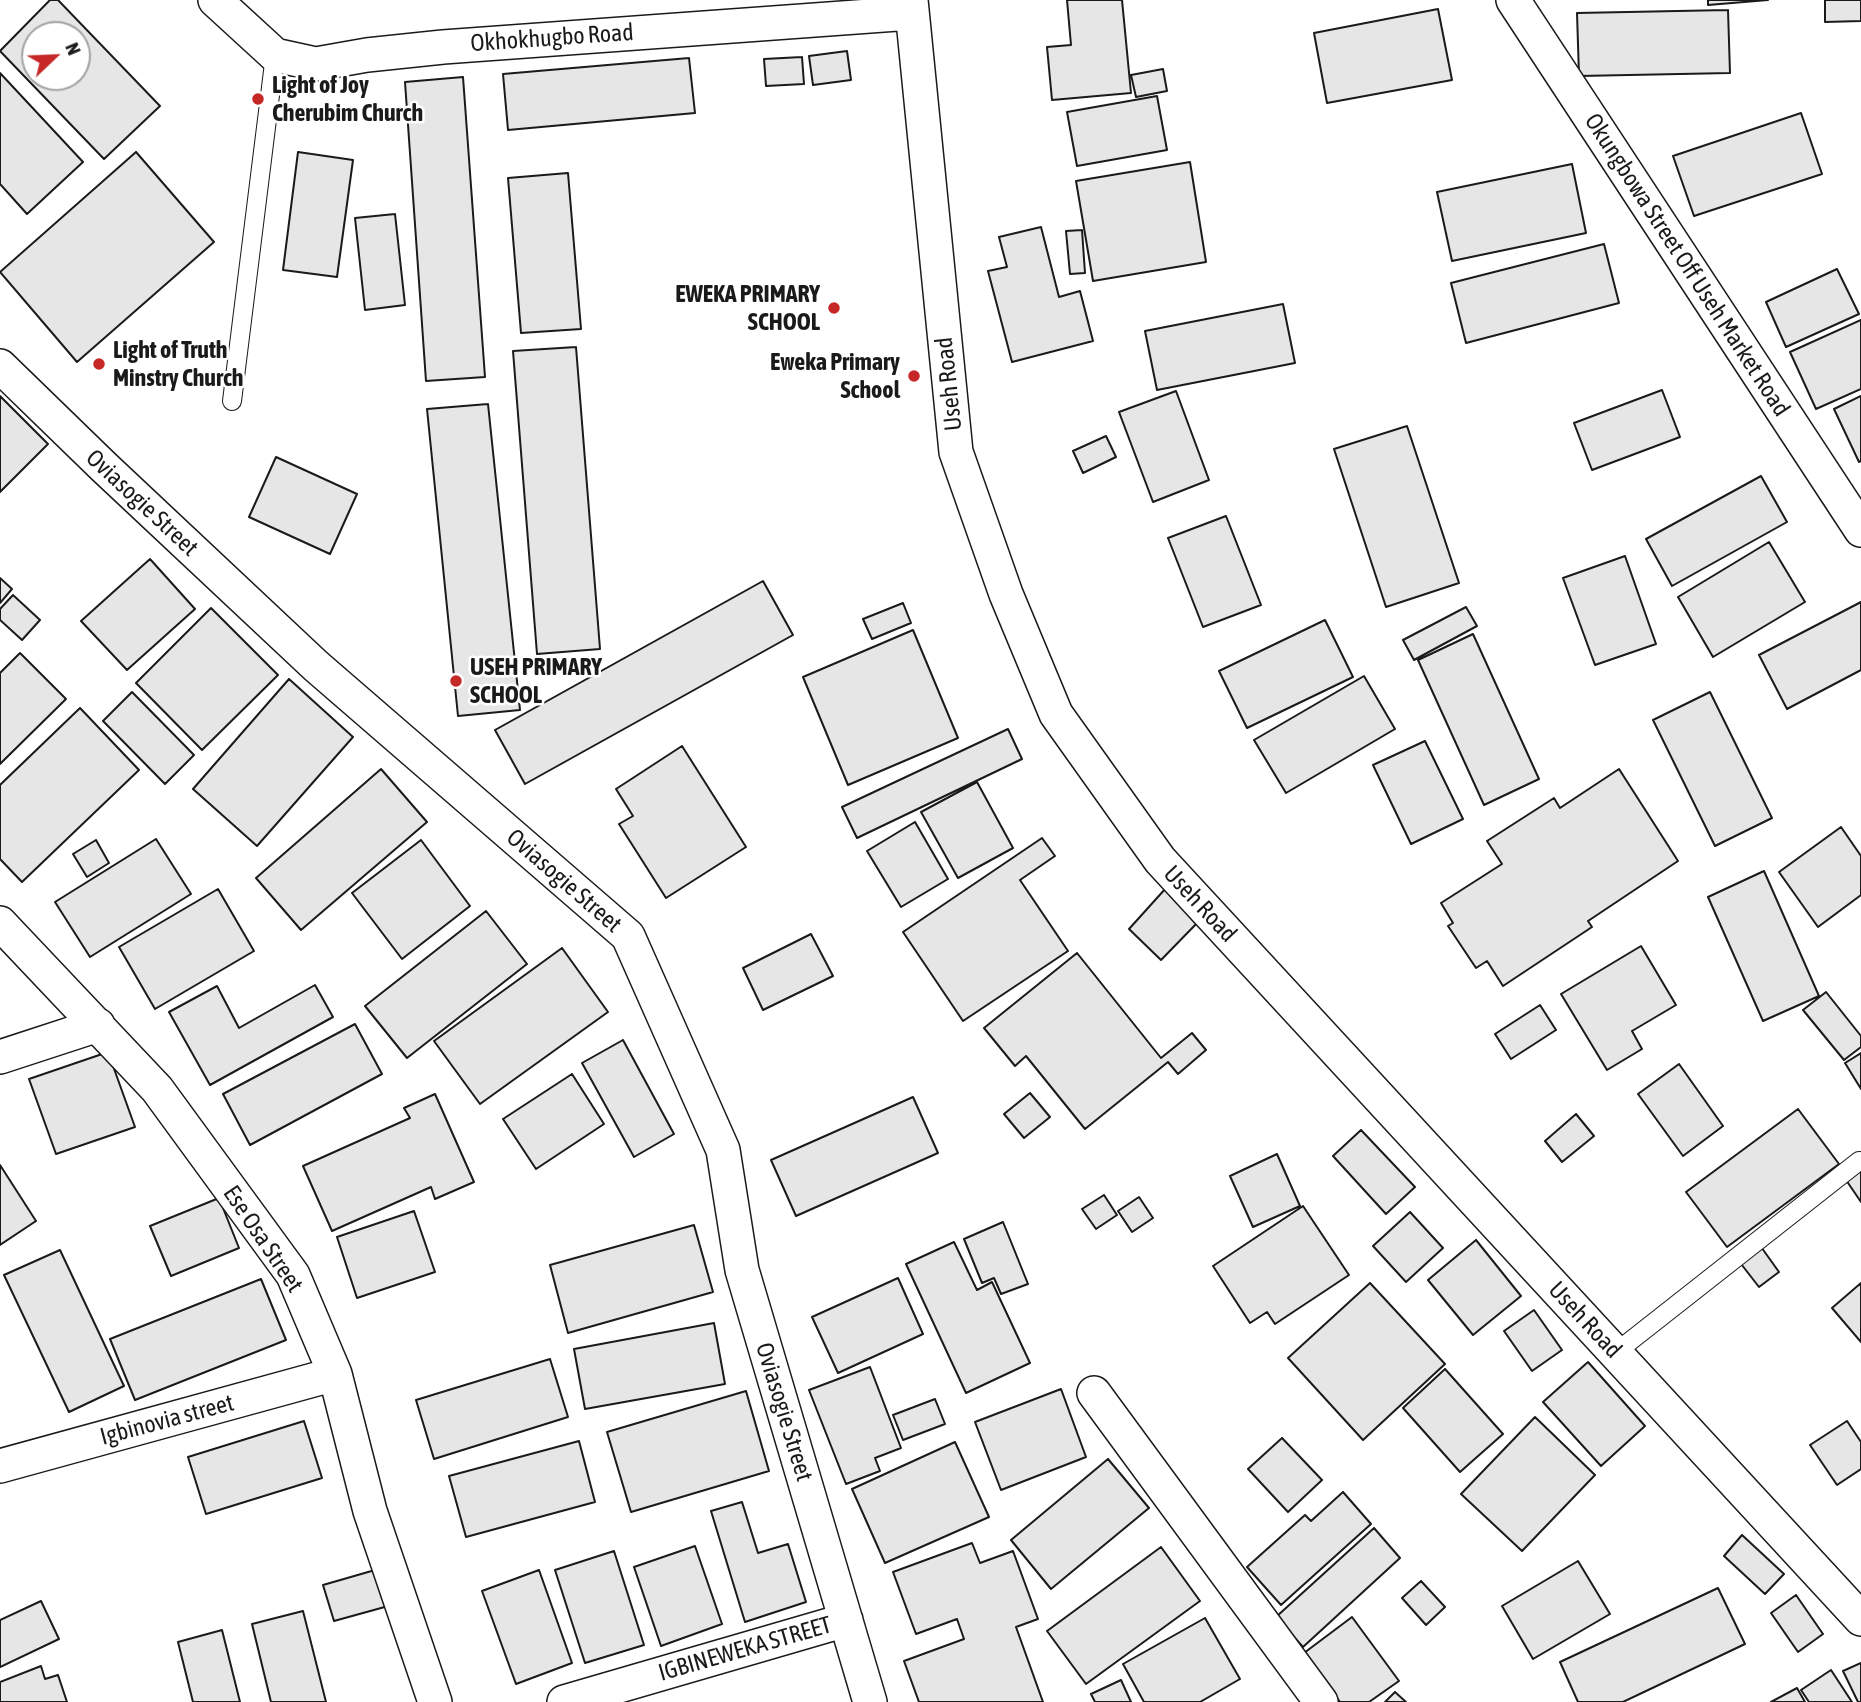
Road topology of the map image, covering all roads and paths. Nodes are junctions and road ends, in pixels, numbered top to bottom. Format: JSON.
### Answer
{"nodes":[{"id":1,"x":215,"y":0,"type":"edge"},
{"id":2,"x":1513,"y":0,"type":"edge"},
{"id":3,"x":911,"y":6,"type":"edge"},
{"id":4,"x":860,"y":7,"type":"edge"},
{"id":5,"x":275,"y":55,"type":"junction"},
{"id":6,"x":0,"y":366,"type":"edge"},
{"id":7,"x":232,"y":401,"type":"dead end"},
{"id":8,"x":1861,"y":530,"type":"edge"},
{"id":9,"x":0,"y":923,"type":"edge"},
{"id":10,"x":98,"y":1026,"type":"junction"},
{"id":11,"x":0,"y":1057,"type":"edge"},
{"id":12,"x":1859,"y":1161,"type":"edge"},
{"id":13,"x":1615,"y":1353,"type":"junction"},
{"id":14,"x":335,"y":1374,"type":"junction"},
{"id":15,"x":1094,"y":1393,"type":"dead end"},
{"id":16,"x":0,"y":1466,"type":"edge"},
{"id":17,"x":1861,"y":1619,"type":"edge"},
{"id":18,"x":846,"y":1620,"type":"junction"},
{"id":19,"x":435,"y":1702,"type":"edge"},
{"id":20,"x":564,"y":1702,"type":"edge"},
{"id":21,"x":870,"y":1702,"type":"edge"},
{"id":22,"x":1321,"y":1702,"type":"edge"}],
"edges":[{"from":1,"to":5,"type":"street"},
{"from":2,"to":8,"type":"street","name":"Okungbowa Street Off Useh Market Road"},
{"from":3,"to":4,"type":"street","name":"Okhokhugbo Road"},
{"from":3,"to":13,"type":"street","name":"Useh Road"},
{"from":4,"to":5,"type":"street","name":"Okhokhugbo Road"},
{"from":5,"to":7,"type":"lane"},
{"from":6,"to":18,"type":"street","name":"Oviasogie Street"},
{"from":9,"to":10,"type":"street","name":"Ese Osa Street"},
{"from":10,"to":11,"type":"street"},
{"from":10,"to":14,"type":"street","name":"Ese Osa Street"},
{"from":12,"to":13,"type":"lane"},
{"from":13,"to":17,"type":"street","name":"Useh Road"},
{"from":14,"to":16,"type":"street","name":"Igbinovia street"},
{"from":14,"to":19,"type":"street","name":"Ese Osa Street"},
{"from":15,"to":22,"type":"street"},
{"from":18,"to":20,"type":"street","name":"IGBINEWEKA STREET"},
{"from":18,"to":21,"type":"street","name":"Oviasogie Street"}]}
